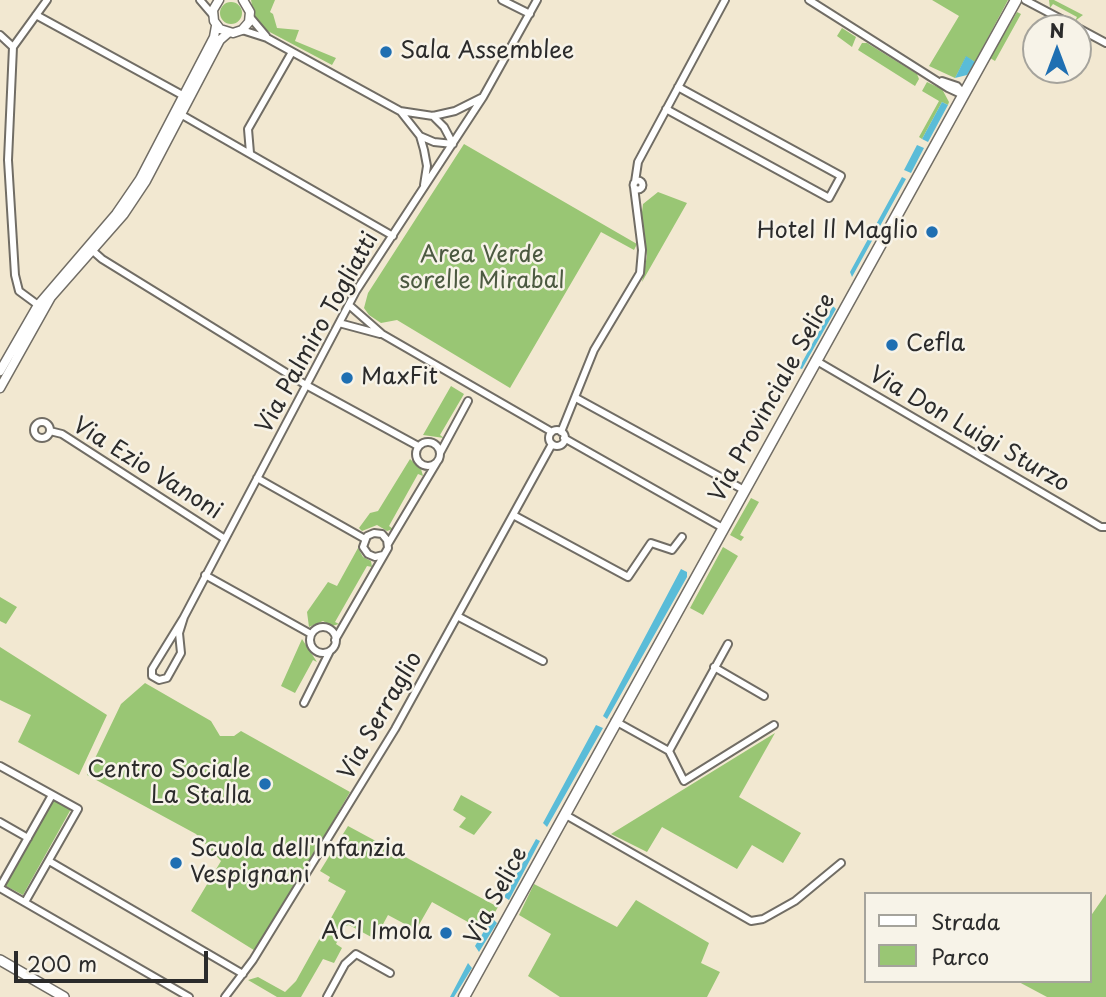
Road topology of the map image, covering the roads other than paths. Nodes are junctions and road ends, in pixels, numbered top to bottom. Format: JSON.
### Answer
{"nodes":[{"id":1,"x":47,"y":0,"type":"edge"},
{"id":2,"x":200,"y":0,"type":"edge"},
{"id":3,"x":218,"y":0,"type":"edge"},
{"id":4,"x":502,"y":0,"type":"edge"},
{"id":5,"x":537,"y":0,"type":"edge"},
{"id":6,"x":725,"y":0,"type":"edge"},
{"id":7,"x":809,"y":0,"type":"edge"},
{"id":8,"x":1016,"y":0,"type":"edge"},
{"id":9,"x":1025,"y":0,"type":"edge"},
{"id":10,"x":245,"y":1,"type":"edge"},
{"id":11,"x":530,"y":14,"type":"junction"},
{"id":12,"x":1052,"y":14,"type":"edge"},
{"id":13,"x":36,"y":15,"type":"junction"},
{"id":14,"x":213,"y":16,"type":"junction"},
{"id":15,"x":250,"y":17,"type":"junction"},
{"id":16,"x":216,"y":26,"type":"junction"},
{"id":17,"x":242,"y":30,"type":"junction"},
{"id":18,"x":228,"y":33,"type":"junction"},
{"id":19,"x":0,"y":36,"type":"edge"},
{"id":20,"x":267,"y":38,"type":"junction"},
{"id":21,"x":13,"y":47,"type":"junction"},
{"id":22,"x":292,"y":52,"type":"junction"},
{"id":23,"x":678,"y":87,"type":"junction"},
{"id":24,"x":959,"y":94,"type":"junction"},
{"id":25,"x":184,"y":96,"type":"junction"},
{"id":26,"x":483,"y":97,"type":"junction"},
{"id":27,"x":666,"y":109,"type":"junction"},
{"id":28,"x":400,"y":111,"type":"junction"},
{"id":29,"x":182,"y":115,"type":"junction"},
{"id":30,"x":433,"y":116,"type":"junction"},
{"id":31,"x":419,"y":136,"type":"junction"},
{"id":32,"x":453,"y":144,"type":"junction"},
{"id":33,"x":250,"y":154,"type":"junction"},
{"id":34,"x":423,"y":190,"type":"junction"},
{"id":35,"x":393,"y":236,"type":"junction"},
{"id":36,"x":93,"y":250,"type":"junction"},
{"id":37,"x":38,"y":305,"type":"junction"},
{"id":38,"x":349,"y":305,"type":"junction"},
{"id":39,"x":339,"y":323,"type":"junction"},
{"id":40,"x":382,"y":334,"type":"junction"},
{"id":41,"x":816,"y":360,"type":"junction"},
{"id":42,"x":0,"y":371,"type":"edge"},
{"id":43,"x":306,"y":385,"type":"junction"},
{"id":44,"x":0,"y":388,"type":"edge"},
{"id":45,"x":576,"y":398,"type":"junction"},
{"id":46,"x":468,"y":401,"type":"dead end"},
{"id":47,"x":50,"y":431,"type":"dead end"},
{"id":48,"x":552,"y":432,"type":"junction"},
{"id":49,"x":562,"y":435,"type":"junction"},
{"id":50,"x":552,"y":444,"type":"junction"},
{"id":51,"x":418,"y":446,"type":"junction"},
{"id":52,"x":440,"y":453,"type":"junction"},
{"id":53,"x":437,"y":462,"type":"junction"},
{"id":54,"x":257,"y":478,"type":"junction"},
{"id":55,"x":744,"y":490,"type":"junction"},
{"id":56,"x":515,"y":516,"type":"junction"},
{"id":57,"x":1106,"y":527,"type":"edge"},
{"id":58,"x":723,"y":528,"type":"junction"},
{"id":59,"x":682,"y":537,"type":"dead end"},
{"id":60,"x":225,"y":539,"type":"junction"},
{"id":61,"x":365,"y":539,"type":"junction"},
{"id":62,"x":388,"y":544,"type":"junction"},
{"id":63,"x":383,"y":555,"type":"junction"},
{"id":64,"x":205,"y":575,"type":"junction"},
{"id":65,"x":184,"y":617,"type":"junction"},
{"id":66,"x":459,"y":617,"type":"junction"},
{"id":67,"x":311,"y":634,"type":"junction"},
{"id":68,"x":335,"y":640,"type":"junction"},
{"id":69,"x":728,"y":644,"type":"dead end"},
{"id":70,"x":331,"y":649,"type":"junction"},
{"id":71,"x":543,"y":661,"type":"dead end"},
{"id":72,"x":715,"y":667,"type":"junction"},
{"id":73,"x":764,"y":696,"type":"dead end"},
{"id":74,"x":304,"y":704,"type":"dead end"},
{"id":75,"x":615,"y":722,"type":"junction"},
{"id":76,"x":774,"y":725,"type":"dead end"},
{"id":77,"x":669,"y":751,"type":"junction"},
{"id":78,"x":0,"y":766,"type":"edge"},
{"id":79,"x":52,"y":795,"type":"junction"},
{"id":80,"x":564,"y":814,"type":"junction"},
{"id":81,"x":0,"y":822,"type":"edge"},
{"id":82,"x":28,"y":838,"type":"junction"},
{"id":83,"x":49,"y":861,"type":"junction"},
{"id":84,"x":841,"y":863,"type":"dead end"},
{"id":85,"x":0,"y":888,"type":"edge"},
{"id":86,"x":25,"y":902,"type":"junction"},
{"id":87,"x":0,"y":960,"type":"edge"},
{"id":88,"x":390,"y":973,"type":"dead end"},
{"id":89,"x":243,"y":974,"type":"junction"},
{"id":90,"x":64,"y":997,"type":"edge"},
{"id":91,"x":188,"y":997,"type":"edge"},
{"id":92,"x":225,"y":997,"type":"edge"},
{"id":93,"x":327,"y":997,"type":"edge"},
{"id":94,"x":464,"y":997,"type":"edge"}],
"edges":[{"from":1,"to":13,"type":"street"},
{"from":2,"to":14,"type":"street"},
{"from":3,"to":14,"type":"street"},
{"from":4,"to":11,"type":"street"},
{"from":5,"to":11,"type":"street","name":"Via Palmiro Togliatti"},
{"from":6,"to":23,"type":"street"},
{"from":7,"to":24,"type":"street"},
{"from":8,"to":24,"type":"main road","name":"Via Provinciale Selice"},
{"from":9,"to":12,"type":"street"},
{"from":10,"to":15,"type":"street"},
{"from":11,"to":26,"type":"street","name":"Via Palmiro Togliatti"},
{"from":13,"to":21,"type":"street"},
{"from":13,"to":25,"type":"street"},
{"from":14,"to":16,"type":"street"},
{"from":15,"to":17,"type":"street"},
{"from":15,"to":20,"type":"street"},
{"from":16,"to":18,"type":"street"},
{"from":16,"to":25,"type":"street"},
{"from":17,"to":18,"type":"street"},
{"from":17,"to":20,"type":"street"},
{"from":18,"to":29,"type":"street"},
{"from":19,"to":21,"type":"street"},
{"from":20,"to":22,"type":"street"},
{"from":21,"to":37,"type":"street"},
{"from":22,"to":28,"type":"street"},
{"from":22,"to":33,"type":"street"},
{"from":23,"to":27,"type":"street"},
{"from":23,"to":27,"type":"street"},
{"from":24,"to":41,"type":"main road","name":"Via Provinciale Selice"},
{"from":25,"to":37,"type":"street"},
{"from":26,"to":30,"type":"street"},
{"from":26,"to":32,"type":"street","name":"Via Palmiro Togliatti"},
{"from":27,"to":45,"type":"street"},
{"from":28,"to":30,"type":"street"},
{"from":28,"to":31,"type":"street"},
{"from":29,"to":33,"type":"street"},
{"from":29,"to":36,"type":"street"},
{"from":30,"to":32,"type":"street"},
{"from":31,"to":32,"type":"street"},
{"from":31,"to":34,"type":"street"},
{"from":32,"to":34,"type":"street","name":"Via Palmiro Togliatti"},
{"from":33,"to":35,"type":"street"},
{"from":34,"to":35,"type":"street","name":"Via Palmiro Togliatti"},
{"from":35,"to":38,"type":"street","name":"Via Palmiro Togliatti"},
{"from":36,"to":43,"type":"street"},
{"from":36,"to":44,"type":"street"},
{"from":37,"to":42,"type":"street"},
{"from":38,"to":39,"type":"street","name":"Via Palmiro Togliatti"},
{"from":38,"to":40,"type":"street"},
{"from":39,"to":40,"type":"street"},
{"from":39,"to":43,"type":"street","name":"Via Palmiro Togliatti"},
{"from":40,"to":48,"type":"street"},
{"from":41,"to":55,"type":"main road","name":"Via Provinciale Selice"},
{"from":41,"to":57,"type":"street","name":"Via Don Luigi Sturzo"},
{"from":43,"to":51,"type":"street"},
{"from":43,"to":54,"type":"street","name":"Via Palmiro Togliatti"},
{"from":45,"to":49,"type":"street"},
{"from":45,"to":55,"type":"street"},
{"from":46,"to":52,"type":"street"},
{"from":47,"to":60,"type":"street","name":"Via Ezio Vanoni"},
{"from":48,"to":49,"type":"street"},
{"from":48,"to":50,"type":"street","name":"Via Serraglio"},
{"from":49,"to":50,"type":"street"},
{"from":49,"to":58,"type":"street"},
{"from":50,"to":56,"type":"street","name":"Via Serraglio"},
{"from":51,"to":52,"type":"street"},
{"from":51,"to":53,"type":"street"},
{"from":52,"to":53,"type":"street"},
{"from":53,"to":62,"type":"street"},
{"from":54,"to":60,"type":"street","name":"Via Palmiro Togliatti"},
{"from":54,"to":61,"type":"street"},
{"from":55,"to":58,"type":"main road","name":"Via Provinciale Selice"},
{"from":56,"to":59,"type":"street"},
{"from":56,"to":66,"type":"street","name":"Via Serraglio"},
{"from":58,"to":75,"type":"main road","name":"Via Provinciale Selice"},
{"from":60,"to":64,"type":"street","name":"Via Palmiro Togliatti"},
{"from":61,"to":62,"type":"street"},
{"from":61,"to":63,"type":"street"},
{"from":62,"to":63,"type":"street"},
{"from":63,"to":68,"type":"street"},
{"from":64,"to":65,"type":"street","name":"Via Palmiro Togliatti"},
{"from":64,"to":67,"type":"street"},
{"from":65,"to":65,"type":"street","name":"Via Palmiro Togliatti"},
{"from":66,"to":71,"type":"street"},
{"from":66,"to":89,"type":"street","name":"Via Serraglio"},
{"from":67,"to":68,"type":"street"},
{"from":67,"to":70,"type":"street"},
{"from":68,"to":70,"type":"street"},
{"from":69,"to":72,"type":"street"},
{"from":70,"to":74,"type":"street"},
{"from":72,"to":73,"type":"street"},
{"from":72,"to":77,"type":"street"},
{"from":75,"to":77,"type":"street"},
{"from":75,"to":80,"type":"main road","name":"Via Provinciale Selice"},
{"from":76,"to":77,"type":"street"},
{"from":78,"to":79,"type":"street"},
{"from":79,"to":82,"type":"street"},
{"from":79,"to":83,"type":"street"},
{"from":80,"to":84,"type":"street"},
{"from":80,"to":94,"type":"main road","name":"Via Selice"},
{"from":81,"to":82,"type":"street"},
{"from":82,"to":85,"type":"street"},
{"from":83,"to":86,"type":"street"},
{"from":83,"to":89,"type":"street"},
{"from":85,"to":86,"type":"street"},
{"from":86,"to":91,"type":"street"},
{"from":87,"to":90,"type":"main road"},
{"from":88,"to":93,"type":"street"},
{"from":89,"to":92,"type":"street","name":"Via Serraglio"}]}
